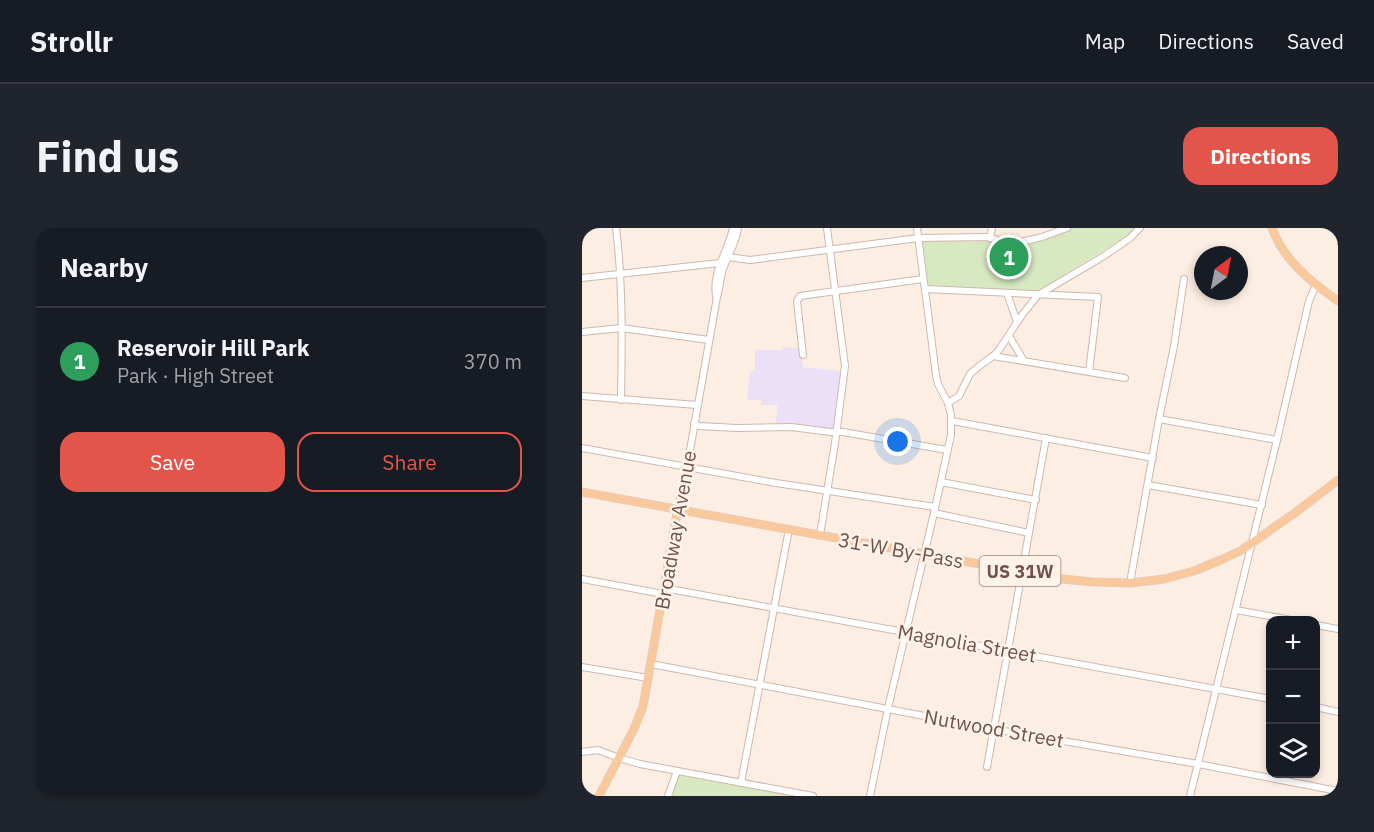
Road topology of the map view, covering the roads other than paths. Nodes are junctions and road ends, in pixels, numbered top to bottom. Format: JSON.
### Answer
{"nodes":[{"id":1,"x":616,"y":228,"type":"edge"},
{"id":2,"x":733,"y":228,"type":"edge"},
{"id":3,"x":738,"y":228,"type":"edge"},
{"id":4,"x":827,"y":228,"type":"edge"},
{"id":5,"x":917,"y":228,"type":"edge"},
{"id":6,"x":992,"y":228,"type":"edge"},
{"id":7,"x":1067,"y":228,"type":"edge"},
{"id":8,"x":1140,"y":228,"type":"edge"},
{"id":9,"x":1272,"y":228,"type":"edge"},
{"id":10,"x":918,"y":238,"type":"junction"},
{"id":11,"x":990,"y":238,"type":"junction"},
{"id":12,"x":830,"y":250,"type":"junction"},
{"id":13,"x":724,"y":259,"type":"junction"},
{"id":14,"x":620,"y":274,"type":"junction"},
{"id":15,"x":582,"y":278,"type":"edge"},
{"id":16,"x":923,"y":279,"type":"junction"},
{"id":17,"x":1184,"y":279,"type":"dead end"},
{"id":18,"x":1316,"y":285,"type":"junction"},
{"id":19,"x":925,"y":289,"type":"junction"},
{"id":20,"x":835,"y":291,"type":"junction"},
{"id":21,"x":1007,"y":293,"type":"junction"},
{"id":22,"x":1038,"y":295,"type":"junction"},
{"id":23,"x":717,"y":297,"type":"junction"},
{"id":24,"x":1338,"y":301,"type":"edge"},
{"id":25,"x":1017,"y":322,"type":"junction"},
{"id":26,"x":621,"y":328,"type":"junction"},
{"id":27,"x":582,"y":332,"type":"edge"},
{"id":28,"x":1009,"y":336,"type":"junction"},
{"id":29,"x":709,"y":340,"type":"junction"},
{"id":30,"x":803,"y":355,"type":"dead end"},
{"id":31,"x":993,"y":356,"type":"junction"},
{"id":32,"x":1024,"y":361,"type":"junction"},
{"id":33,"x":1089,"y":372,"type":"junction"},
{"id":34,"x":1125,"y":378,"type":"dead end"},
{"id":35,"x":582,"y":396,"type":"edge"},
{"id":36,"x":621,"y":400,"type":"junction"},
{"id":37,"x":948,"y":403,"type":"junction"},
{"id":38,"x":698,"y":405,"type":"junction"},
{"id":39,"x":1159,"y":419,"type":"junction"},
{"id":40,"x":952,"y":421,"type":"junction"},
{"id":41,"x":694,"y":423,"type":"junction"},
{"id":42,"x":837,"y":432,"type":"junction"},
{"id":43,"x":1046,"y":438,"type":"junction"},
{"id":44,"x":1277,"y":440,"type":"junction"},
{"id":45,"x":582,"y":448,"type":"edge"},
{"id":46,"x":947,"y":450,"type":"junction"},
{"id":47,"x":1153,"y":458,"type":"junction"},
{"id":48,"x":687,"y":467,"type":"junction"},
{"id":49,"x":1338,"y":480,"type":"edge"},
{"id":50,"x":940,"y":482,"type":"junction"},
{"id":51,"x":1148,"y":485,"type":"junction"},
{"id":52,"x":828,"y":490,"type":"junction"},
{"id":53,"x":582,"y":492,"type":"edge"},
{"id":54,"x":1036,"y":500,"type":"junction"},
{"id":55,"x":1262,"y":505,"type":"junction"},
{"id":56,"x":678,"y":508,"type":"junction"},
{"id":57,"x":935,"y":510,"type":"junction"},
{"id":58,"x":789,"y":529,"type":"junction"},
{"id":59,"x":1029,"y":533,"type":"junction"},
{"id":60,"x":820,"y":535,"type":"junction"},
{"id":61,"x":1252,"y":543,"type":"junction"},
{"id":62,"x":925,"y":554,"type":"junction"},
{"id":63,"x":1022,"y":571,"type":"junction"},
{"id":64,"x":582,"y":579,"type":"edge"},
{"id":65,"x":1130,"y":583,"type":"junction"},
{"id":66,"x":664,"y":591,"type":"junction"},
{"id":67,"x":774,"y":608,"type":"junction"},
{"id":68,"x":1236,"y":610,"type":"junction"},
{"id":69,"x":1266,"y":616,"type":"edge"},
{"id":70,"x":1320,"y":626,"type":"edge"},
{"id":71,"x":1338,"y":629,"type":"edge"},
{"id":72,"x":906,"y":633,"type":"junction"},
{"id":73,"x":1007,"y":650,"type":"junction"},
{"id":74,"x":651,"y":664,"type":"junction"},
{"id":75,"x":582,"y":667,"type":"edge"},
{"id":76,"x":648,"y":678,"type":"junction"},
{"id":77,"x":760,"y":685,"type":"junction"},
{"id":78,"x":1216,"y":689,"type":"junction"},
{"id":79,"x":1266,"y":698,"type":"edge"},
{"id":80,"x":888,"y":708,"type":"junction"},
{"id":81,"x":1320,"y":708,"type":"edge"},
{"id":82,"x":1338,"y":712,"type":"edge"},
{"id":83,"x":993,"y":729,"type":"junction"},
{"id":84,"x":582,"y":752,"type":"edge"},
{"id":85,"x":619,"y":758,"type":"junction"},
{"id":86,"x":1198,"y":764,"type":"junction"},
{"id":87,"x":987,"y":767,"type":"dead end"},
{"id":88,"x":677,"y":771,"type":"junction"},
{"id":89,"x":741,"y":783,"type":"junction"},
{"id":90,"x":1338,"y":791,"type":"edge"},
{"id":91,"x":599,"y":796,"type":"edge"},
{"id":92,"x":668,"y":796,"type":"edge"},
{"id":93,"x":813,"y":796,"type":"edge"},
{"id":94,"x":870,"y":796,"type":"edge"},
{"id":95,"x":1190,"y":796,"type":"edge"}],
"edges":[{"from":1,"to":14,"type":"street"},
{"from":2,"to":13,"type":"street"},
{"from":3,"to":13,"type":"street"},
{"from":4,"to":12,"type":"street"},
{"from":5,"to":10,"type":"street"},
{"from":6,"to":11,"type":"street"},
{"from":7,"to":11,"type":"street"},
{"from":8,"to":22,"type":"street"},
{"from":9,"to":18,"type":"main road"},
{"from":10,"to":11,"type":"street"},
{"from":10,"to":12,"type":"street"},
{"from":10,"to":16,"type":"street"},
{"from":12,"to":13,"type":"street"},
{"from":12,"to":20,"type":"street"},
{"from":13,"to":14,"type":"street"},
{"from":13,"to":23,"type":"street","name":"Broadway Avenue"},
{"from":13,"to":23,"type":"street","name":"Broadway Avenue"},
{"from":14,"to":15,"type":"street"},
{"from":14,"to":26,"type":"street"},
{"from":16,"to":19,"type":"street"},
{"from":16,"to":20,"type":"street"},
{"from":17,"to":39,"type":"street"},
{"from":18,"to":24,"type":"main road"},
{"from":18,"to":44,"type":"street"},
{"from":19,"to":21,"type":"street"},
{"from":19,"to":37,"type":"street"},
{"from":20,"to":30,"type":"street"},
{"from":20,"to":42,"type":"street"},
{"from":21,"to":22,"type":"street"},
{"from":21,"to":25,"type":"street"},
{"from":22,"to":25,"type":"street"},
{"from":22,"to":33,"type":"street"},
{"from":23,"to":29,"type":"street","name":"Broadway Avenue"},
{"from":25,"to":28,"type":"street"},
{"from":26,"to":27,"type":"street"},
{"from":26,"to":29,"type":"street"},
{"from":26,"to":36,"type":"street"},
{"from":28,"to":31,"type":"street"},
{"from":28,"to":32,"type":"street"},
{"from":29,"to":38,"type":"street","name":"Broadway Avenue"},
{"from":31,"to":32,"type":"street"},
{"from":31,"to":37,"type":"street"},
{"from":32,"to":33,"type":"street"},
{"from":33,"to":34,"type":"street"},
{"from":35,"to":36,"type":"street"},
{"from":36,"to":38,"type":"street"},
{"from":37,"to":40,"type":"street"},
{"from":38,"to":41,"type":"street","name":"Broadway Avenue"},
{"from":39,"to":44,"type":"street"},
{"from":39,"to":47,"type":"street"},
{"from":40,"to":43,"type":"street"},
{"from":40,"to":46,"type":"street"},
{"from":41,"to":42,"type":"street"},
{"from":41,"to":48,"type":"street","name":"Broadway Avenue"},
{"from":42,"to":46,"type":"street"},
{"from":42,"to":52,"type":"street"},
{"from":43,"to":47,"type":"street"},
{"from":43,"to":54,"type":"street"},
{"from":44,"to":55,"type":"street"},
{"from":45,"to":48,"type":"street"},
{"from":46,"to":50,"type":"street"},
{"from":47,"to":51,"type":"street"},
{"from":48,"to":52,"type":"street"},
{"from":48,"to":56,"type":"street","name":"Broadway Avenue"},
{"from":49,"to":61,"type":"main road","name":"31-W By-Pass","number":"US 31W"},
{"from":50,"to":54,"type":"street"},
{"from":50,"to":57,"type":"street"},
{"from":51,"to":55,"type":"street"},
{"from":51,"to":65,"type":"street"},
{"from":52,"to":57,"type":"street"},
{"from":52,"to":60,"type":"street"},
{"from":53,"to":56,"type":"main road","name":"31-W By-Pass","number":"US 31W"},
{"from":54,"to":59,"type":"street"},
{"from":55,"to":61,"type":"street"},
{"from":56,"to":58,"type":"main road","name":"31-W By-Pass","number":"US 31W"},
{"from":56,"to":66,"type":"main road","name":"Broadway Avenue"},
{"from":57,"to":59,"type":"street"},
{"from":57,"to":62,"type":"street"},
{"from":58,"to":60,"type":"main road","name":"31-W By-Pass","number":"US 31W"},
{"from":58,"to":67,"type":"street"},
{"from":59,"to":63,"type":"street"},
{"from":60,"to":62,"type":"main road","name":"31-W By-Pass","number":"US 31W"},
{"from":61,"to":65,"type":"main road","name":"31-W By-Pass","number":"US 31W"},
{"from":61,"to":68,"type":"street"},
{"from":62,"to":63,"type":"main road","name":"31-W By-Pass","number":"US 31W"},
{"from":62,"to":72,"type":"street"},
{"from":63,"to":65,"type":"main road","name":"31-W By-Pass","number":"US 31W"},
{"from":63,"to":73,"type":"street"},
{"from":64,"to":66,"type":"street","name":"Magnolia Street"},
{"from":66,"to":67,"type":"street","name":"Magnolia Street"},
{"from":66,"to":74,"type":"main road","name":"Broadway Avenue"},
{"from":67,"to":72,"type":"street","name":"Magnolia Street"},
{"from":67,"to":77,"type":"street"},
{"from":68,"to":69,"type":"street"},
{"from":68,"to":78,"type":"street"},
{"from":70,"to":71,"type":"street"},
{"from":72,"to":73,"type":"street","name":"Magnolia Street"},
{"from":72,"to":80,"type":"street"},
{"from":73,"to":78,"type":"street","name":"Magnolia Street"},
{"from":73,"to":83,"type":"street"},
{"from":74,"to":76,"type":"main road","name":"Broadway Avenue"},
{"from":74,"to":77,"type":"street","name":"Nutwood Street"},
{"from":75,"to":76,"type":"street"},
{"from":76,"to":85,"type":"main road","name":"Broadway Avenue"},
{"from":77,"to":80,"type":"street","name":"Nutwood Street"},
{"from":77,"to":89,"type":"street"},
{"from":78,"to":79,"type":"street","name":"Magnolia Street"},
{"from":78,"to":86,"type":"street"},
{"from":80,"to":83,"type":"street","name":"Nutwood Street"},
{"from":80,"to":94,"type":"street"},
{"from":81,"to":82,"type":"street"},
{"from":83,"to":86,"type":"street","name":"Nutwood Street"},
{"from":83,"to":87,"type":"street"},
{"from":84,"to":85,"type":"street"},
{"from":85,"to":88,"type":"street"},
{"from":85,"to":91,"type":"main road","name":"Broadway Avenue"},
{"from":86,"to":90,"type":"street","name":"Nutwood Street"},
{"from":86,"to":95,"type":"street"},
{"from":88,"to":89,"type":"street"},
{"from":88,"to":92,"type":"street"},
{"from":89,"to":93,"type":"street"}]}
